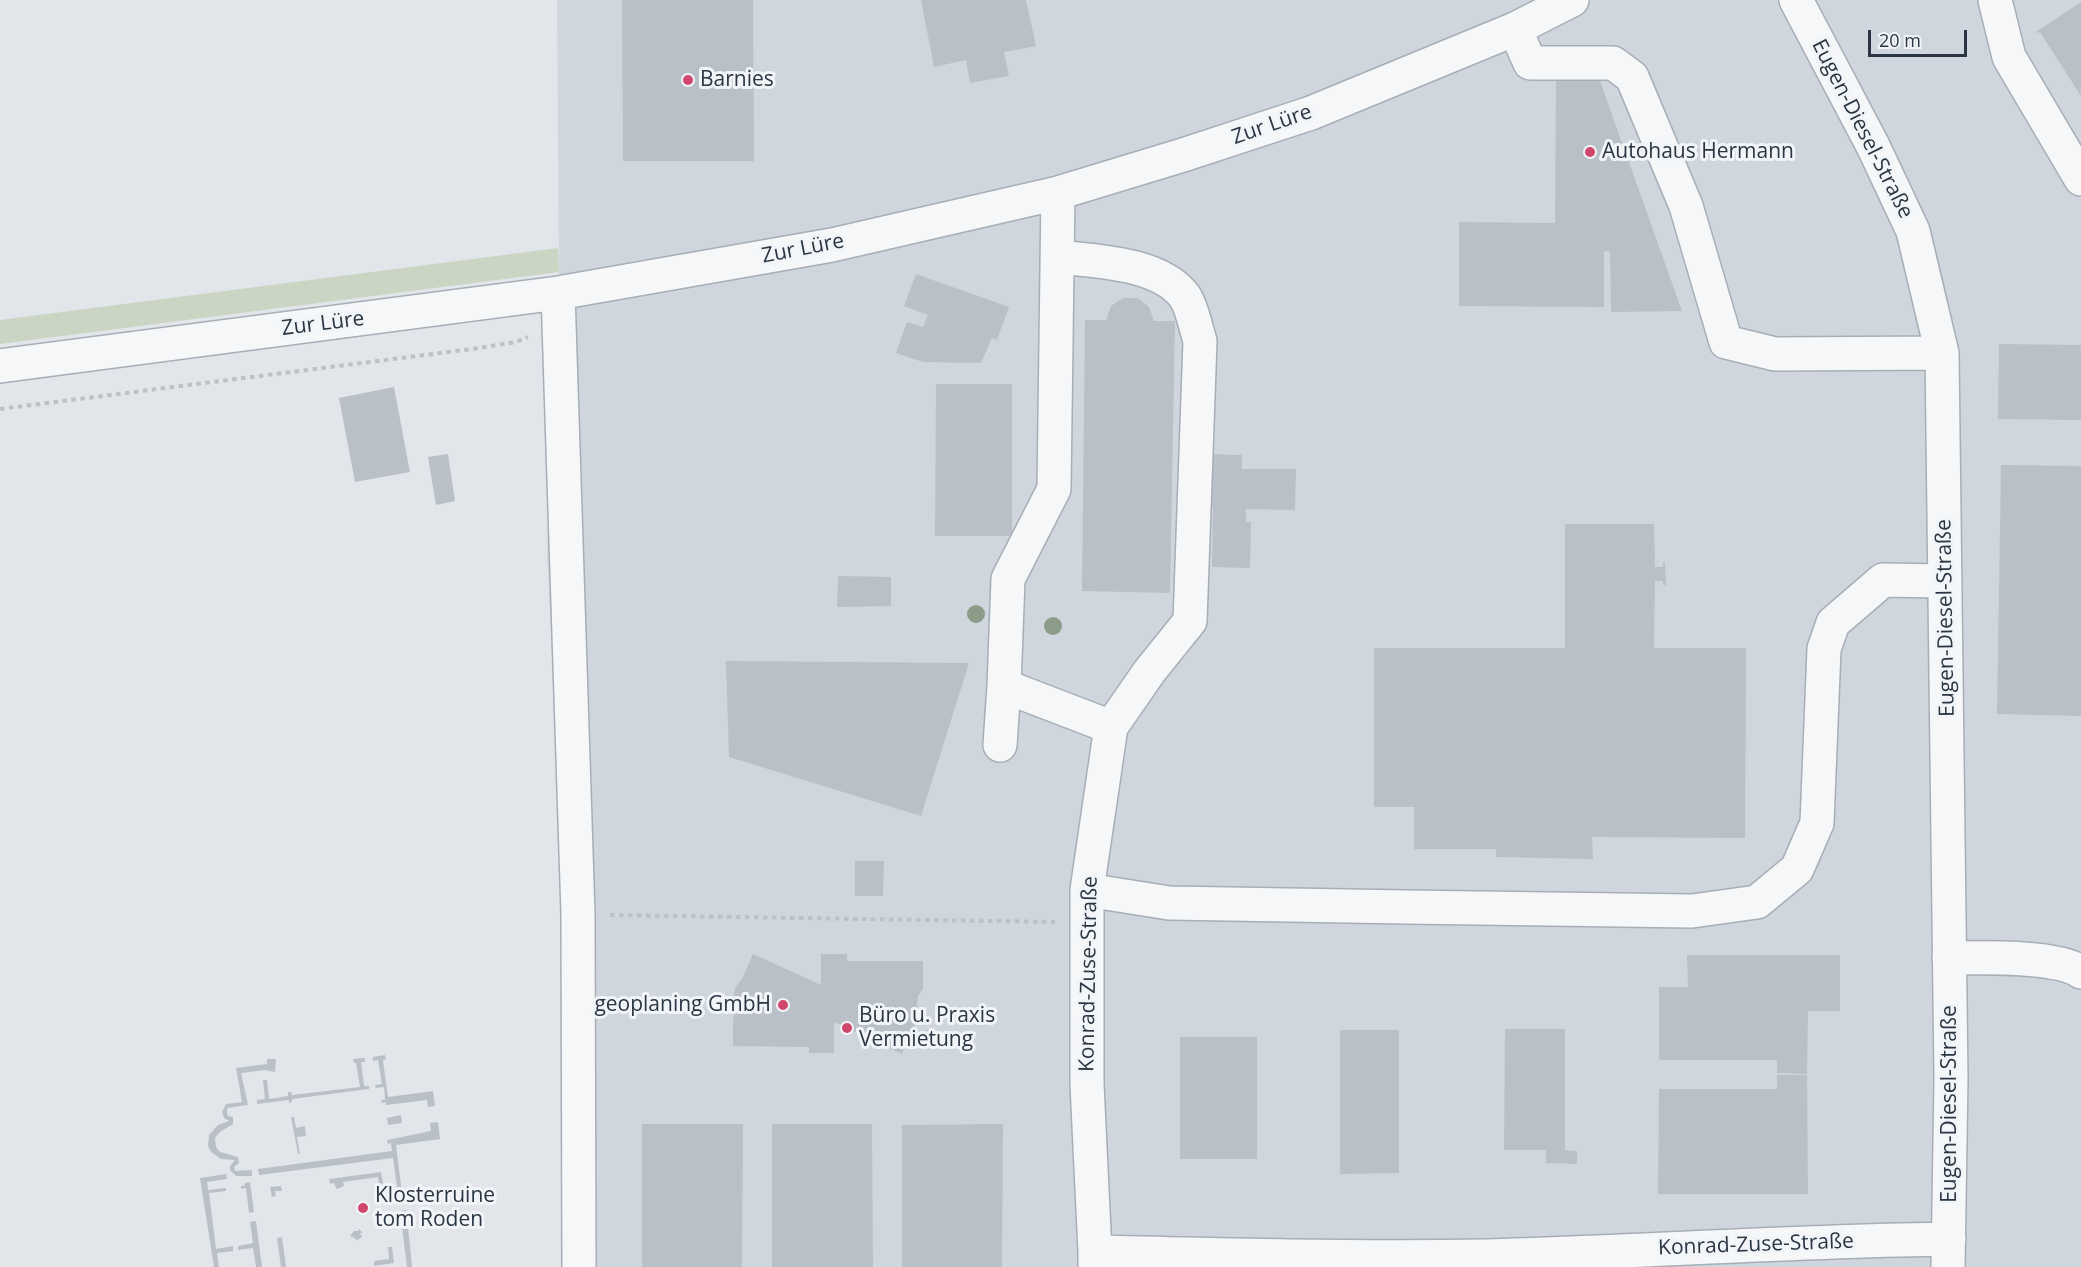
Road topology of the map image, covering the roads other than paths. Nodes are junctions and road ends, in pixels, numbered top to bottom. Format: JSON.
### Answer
{"nodes":[{"id":1,"x":1572,"y":0,"type":"edge"},
{"id":2,"x":1796,"y":0,"type":"edge"},
{"id":3,"x":1995,"y":0,"type":"edge"},
{"id":4,"x":1515,"y":29,"type":"junction"},
{"id":5,"x":2081,"y":178,"type":"edge"},
{"id":6,"x":1058,"y":193,"type":"junction"},
{"id":7,"x":1058,"y":257,"type":"junction"},
{"id":8,"x":559,"y":305,"type":"junction"},
{"id":9,"x":1942,"y":352,"type":"junction"},
{"id":10,"x":0,"y":366,"type":"edge"},
{"id":11,"x":1946,"y":581,"type":"junction"},
{"id":12,"x":1004,"y":686,"type":"junction"},
{"id":13,"x":1111,"y":727,"type":"junction"},
{"id":14,"x":1000,"y":745,"type":"dead end"},
{"id":15,"x":1086,"y":890,"type":"junction"},
{"id":16,"x":1949,"y":958,"type":"junction"},
{"id":17,"x":2081,"y":972,"type":"edge"},
{"id":18,"x":1949,"y":1253,"type":"edge"},
{"id":19,"x":1854,"y":1254,"type":"edge"},
{"id":20,"x":1095,"y":1260,"type":"edge"},
{"id":21,"x":1446,"y":1262,"type":"edge"},
{"id":22,"x":579,"y":1267,"type":"edge"}],
"edges":[{"from":1,"to":4,"type":"street","name":"Zur Lüre"},
{"from":2,"to":9,"type":"street","name":"Eugen-Diesel-Straße"},
{"from":3,"to":5,"type":"street"},
{"from":4,"to":6,"type":"street","name":"Zur Lüre"},
{"from":4,"to":9,"type":"street"},
{"from":6,"to":7,"type":"street"},
{"from":6,"to":8,"type":"street","name":"Zur Lüre"},
{"from":7,"to":12,"type":"street"},
{"from":7,"to":13,"type":"street","name":"Konrad-Zuse-Straße"},
{"from":8,"to":10,"type":"street","name":"Zur Lüre"},
{"from":8,"to":22,"type":"street"},
{"from":9,"to":11,"type":"street","name":"Eugen-Diesel-Straße"},
{"from":11,"to":15,"type":"street"},
{"from":11,"to":16,"type":"street","name":"Eugen-Diesel-Straße"},
{"from":12,"to":13,"type":"street"},
{"from":12,"to":14,"type":"street"},
{"from":13,"to":15,"type":"street","name":"Konrad-Zuse-Straße"},
{"from":15,"to":20,"type":"street","name":"Konrad-Zuse-Straße"},
{"from":16,"to":17,"type":"street"},
{"from":16,"to":18,"type":"street","name":"Eugen-Diesel-Straße"},
{"from":18,"to":19,"type":"street","name":"Konrad-Zuse-Straße"},
{"from":19,"to":21,"type":"street","name":"Konrad-Zuse-Straße"},
{"from":20,"to":21,"type":"street","name":"Konrad-Zuse-Straße"}]}
